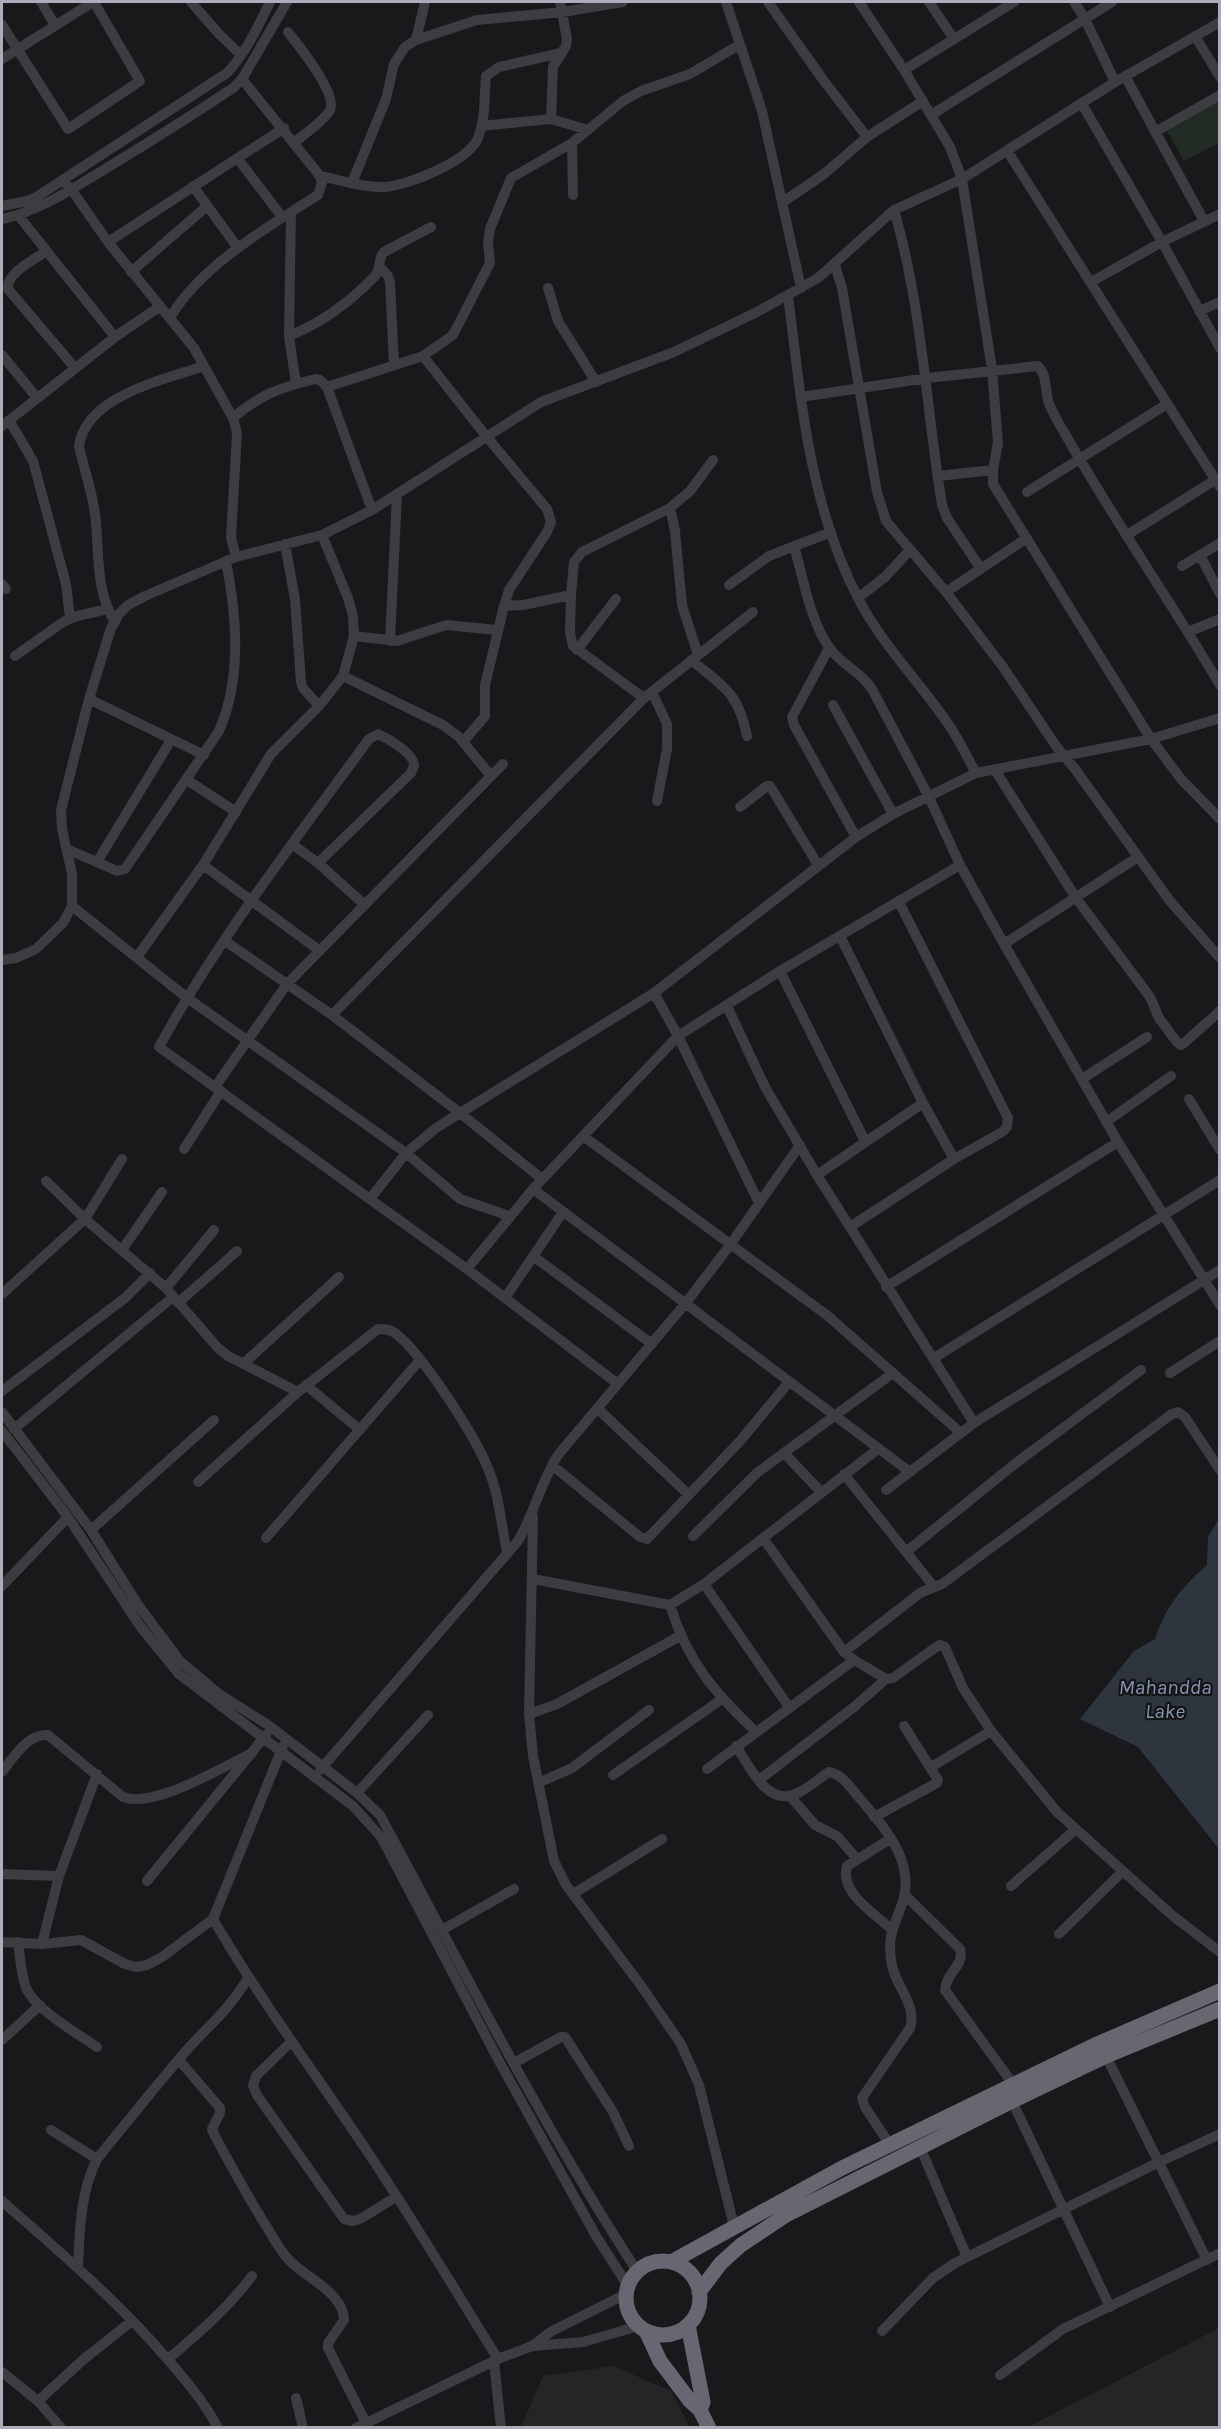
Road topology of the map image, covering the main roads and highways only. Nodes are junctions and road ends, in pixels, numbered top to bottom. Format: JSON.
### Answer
{"nodes":[{"id":1,"x":1220,"y":1991,"type":"edge"},
{"id":2,"x":1220,"y":2009,"type":"edge"},
{"id":3,"x":671,"y":2262,"type":"junction"},
{"id":4,"x":699,"y":2292,"type":"junction"},
{"id":5,"x":688,"y":2325,"type":"junction"},
{"id":6,"x":642,"y":2329,"type":"junction"},
{"id":7,"x":700,"y":2410,"type":"junction"},
{"id":8,"x":709,"y":2427,"type":"edge"}],
"edges":[{"from":1,"to":3,"type":"highway"},
{"from":2,"to":4,"type":"highway"},
{"from":3,"to":4,"type":"highway"},
{"from":3,"to":6,"type":"highway"},
{"from":4,"to":5,"type":"highway"},
{"from":5,"to":6,"type":"highway"},
{"from":5,"to":7,"type":"highway"},
{"from":6,"to":7,"type":"highway"},
{"from":7,"to":8,"type":"highway"}]}
